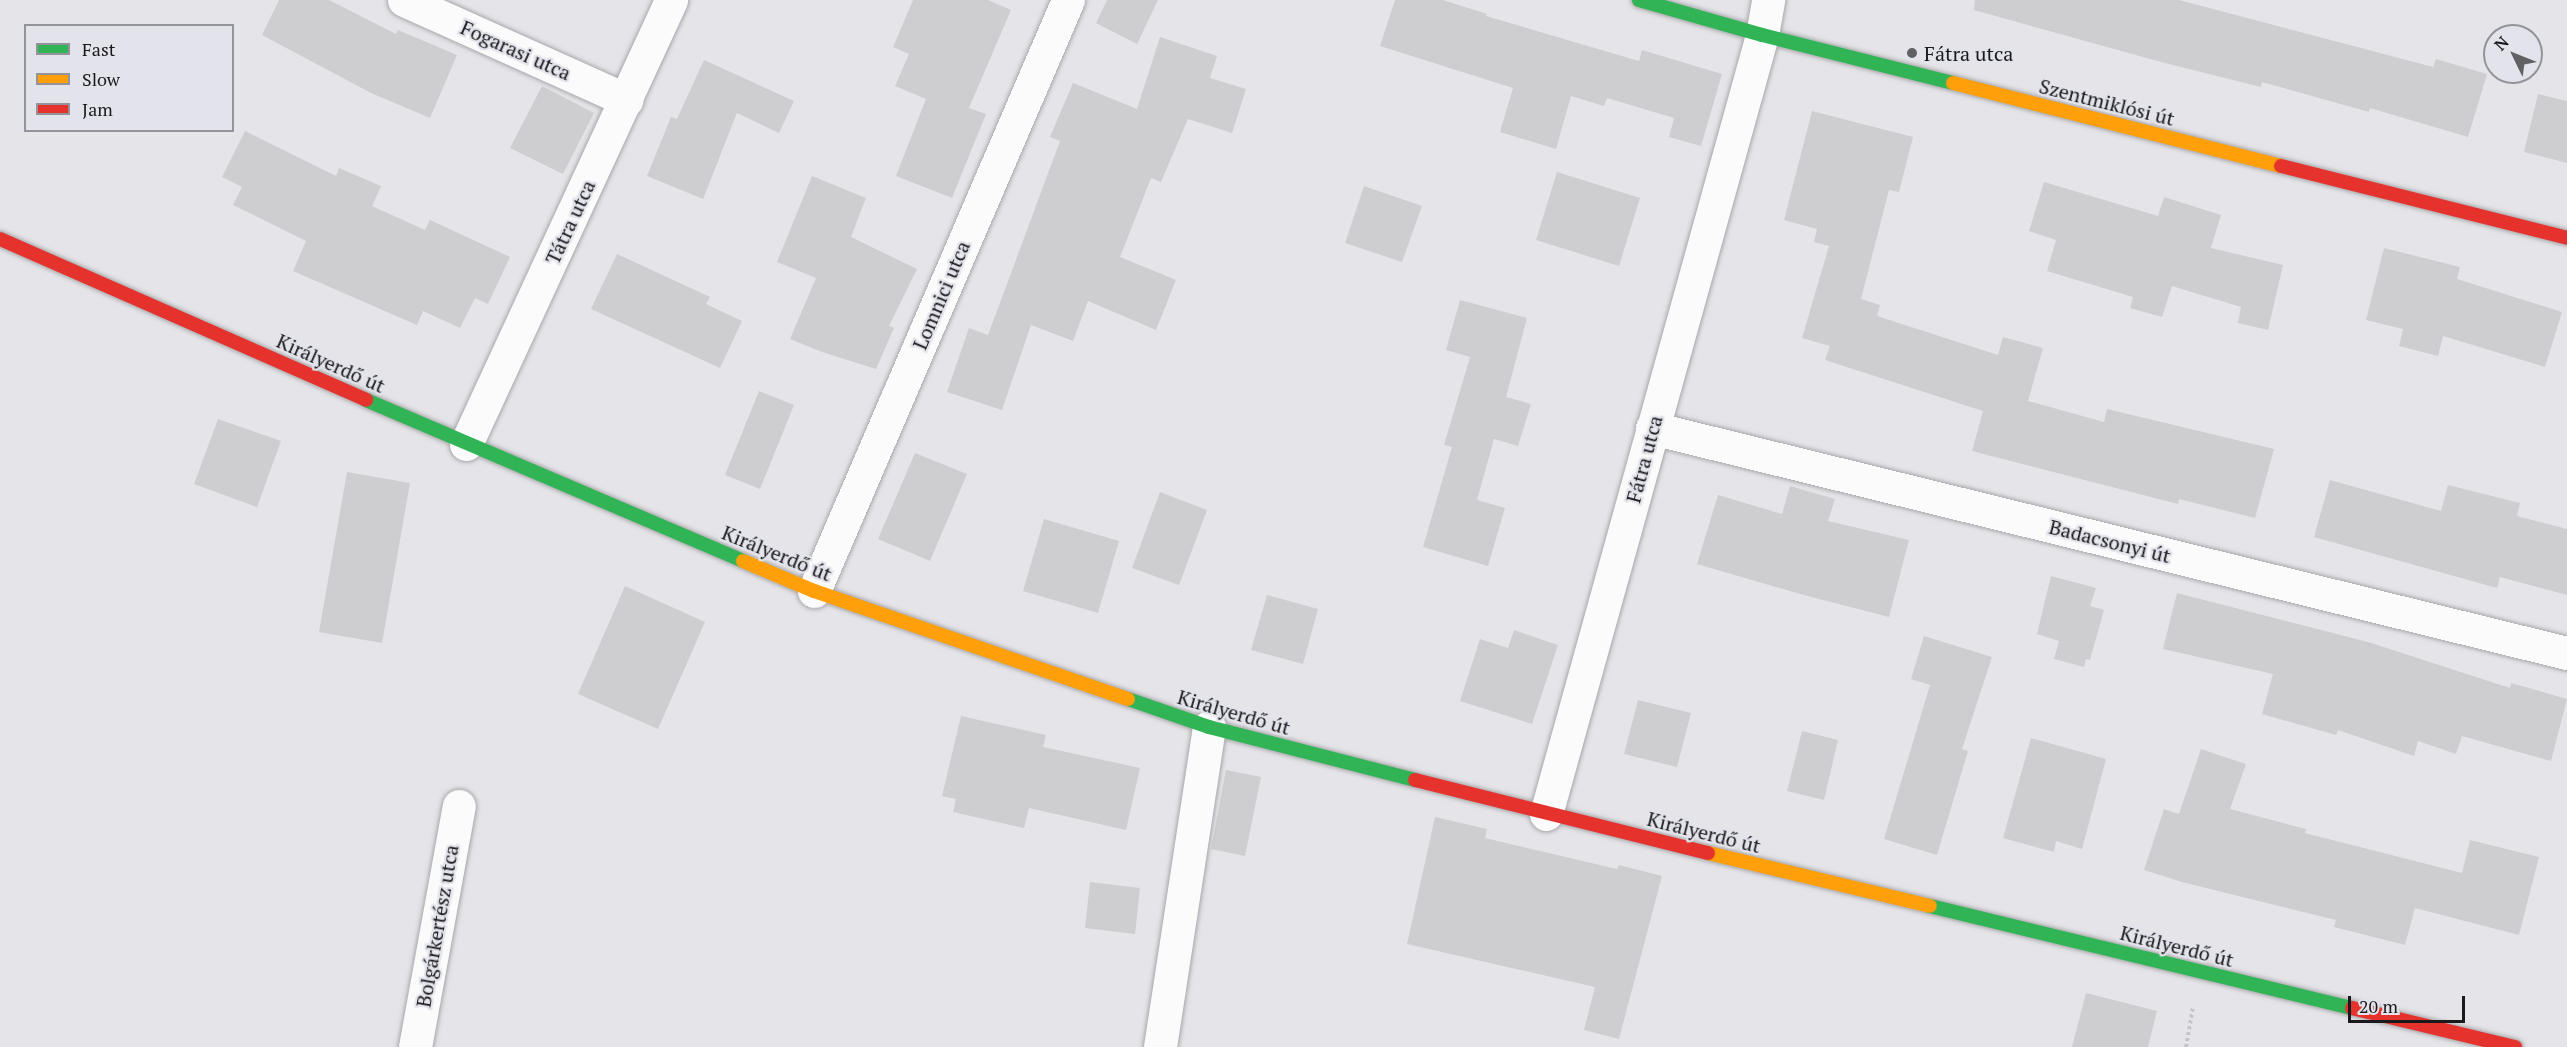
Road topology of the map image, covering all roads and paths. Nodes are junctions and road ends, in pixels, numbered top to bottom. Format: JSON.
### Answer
{"nodes":[{"id":1,"x":404,"y":0,"type":"edge"},
{"id":2,"x":671,"y":0,"type":"edge"},
{"id":3,"x":1068,"y":0,"type":"edge"},
{"id":4,"x":1639,"y":0,"type":"edge"},
{"id":5,"x":1768,"y":0,"type":"edge"},
{"id":6,"x":1762,"y":35,"type":"junction"},
{"id":7,"x":627,"y":100,"type":"junction"},
{"id":8,"x":2567,"y":238,"type":"edge"},
{"id":9,"x":0,"y":239,"type":"edge"},
{"id":10,"x":1653,"y":428,"type":"junction"},
{"id":11,"x":466,"y":444,"type":"junction"},
{"id":12,"x":814,"y":591,"type":"junction"},
{"id":13,"x":2567,"y":653,"type":"edge"},
{"id":14,"x":1209,"y":728,"type":"junction"},
{"id":15,"x":459,"y":806,"type":"dead end"},
{"id":16,"x":1546,"y":814,"type":"junction"},
{"id":17,"x":415,"y":1047,"type":"edge"},
{"id":18,"x":1160,"y":1047,"type":"edge"},
{"id":19,"x":2515,"y":1047,"type":"edge"}],
"edges":[{"from":1,"to":7,"type":"street","name":"Fogarasi utca"},
{"from":2,"to":7,"type":"street","name":"Tátra utca"},
{"from":3,"to":12,"type":"street","name":"Lomnici utca"},
{"from":4,"to":6,"type":"street","name":"Szentmiklósi út"},
{"from":5,"to":6,"type":"street","name":"Fátra utca"},
{"from":6,"to":8,"type":"street","name":"Szentmiklósi út"},
{"from":6,"to":10,"type":"street","name":"Fátra utca"},
{"from":7,"to":11,"type":"street","name":"Tátra utca"},
{"from":9,"to":11,"type":"street","name":"Királyerdő út"},
{"from":10,"to":13,"type":"street","name":"Badacsonyi út"},
{"from":10,"to":16,"type":"street","name":"Fátra utca"},
{"from":11,"to":12,"type":"street","name":"Királyerdő út"},
{"from":12,"to":14,"type":"street","name":"Királyerdő út"},
{"from":14,"to":16,"type":"street","name":"Királyerdő út"},
{"from":14,"to":18,"type":"street"},
{"from":15,"to":17,"type":"street","name":"Bolgárkertész utca"},
{"from":16,"to":19,"type":"street","name":"Királyerdő út"}]}
